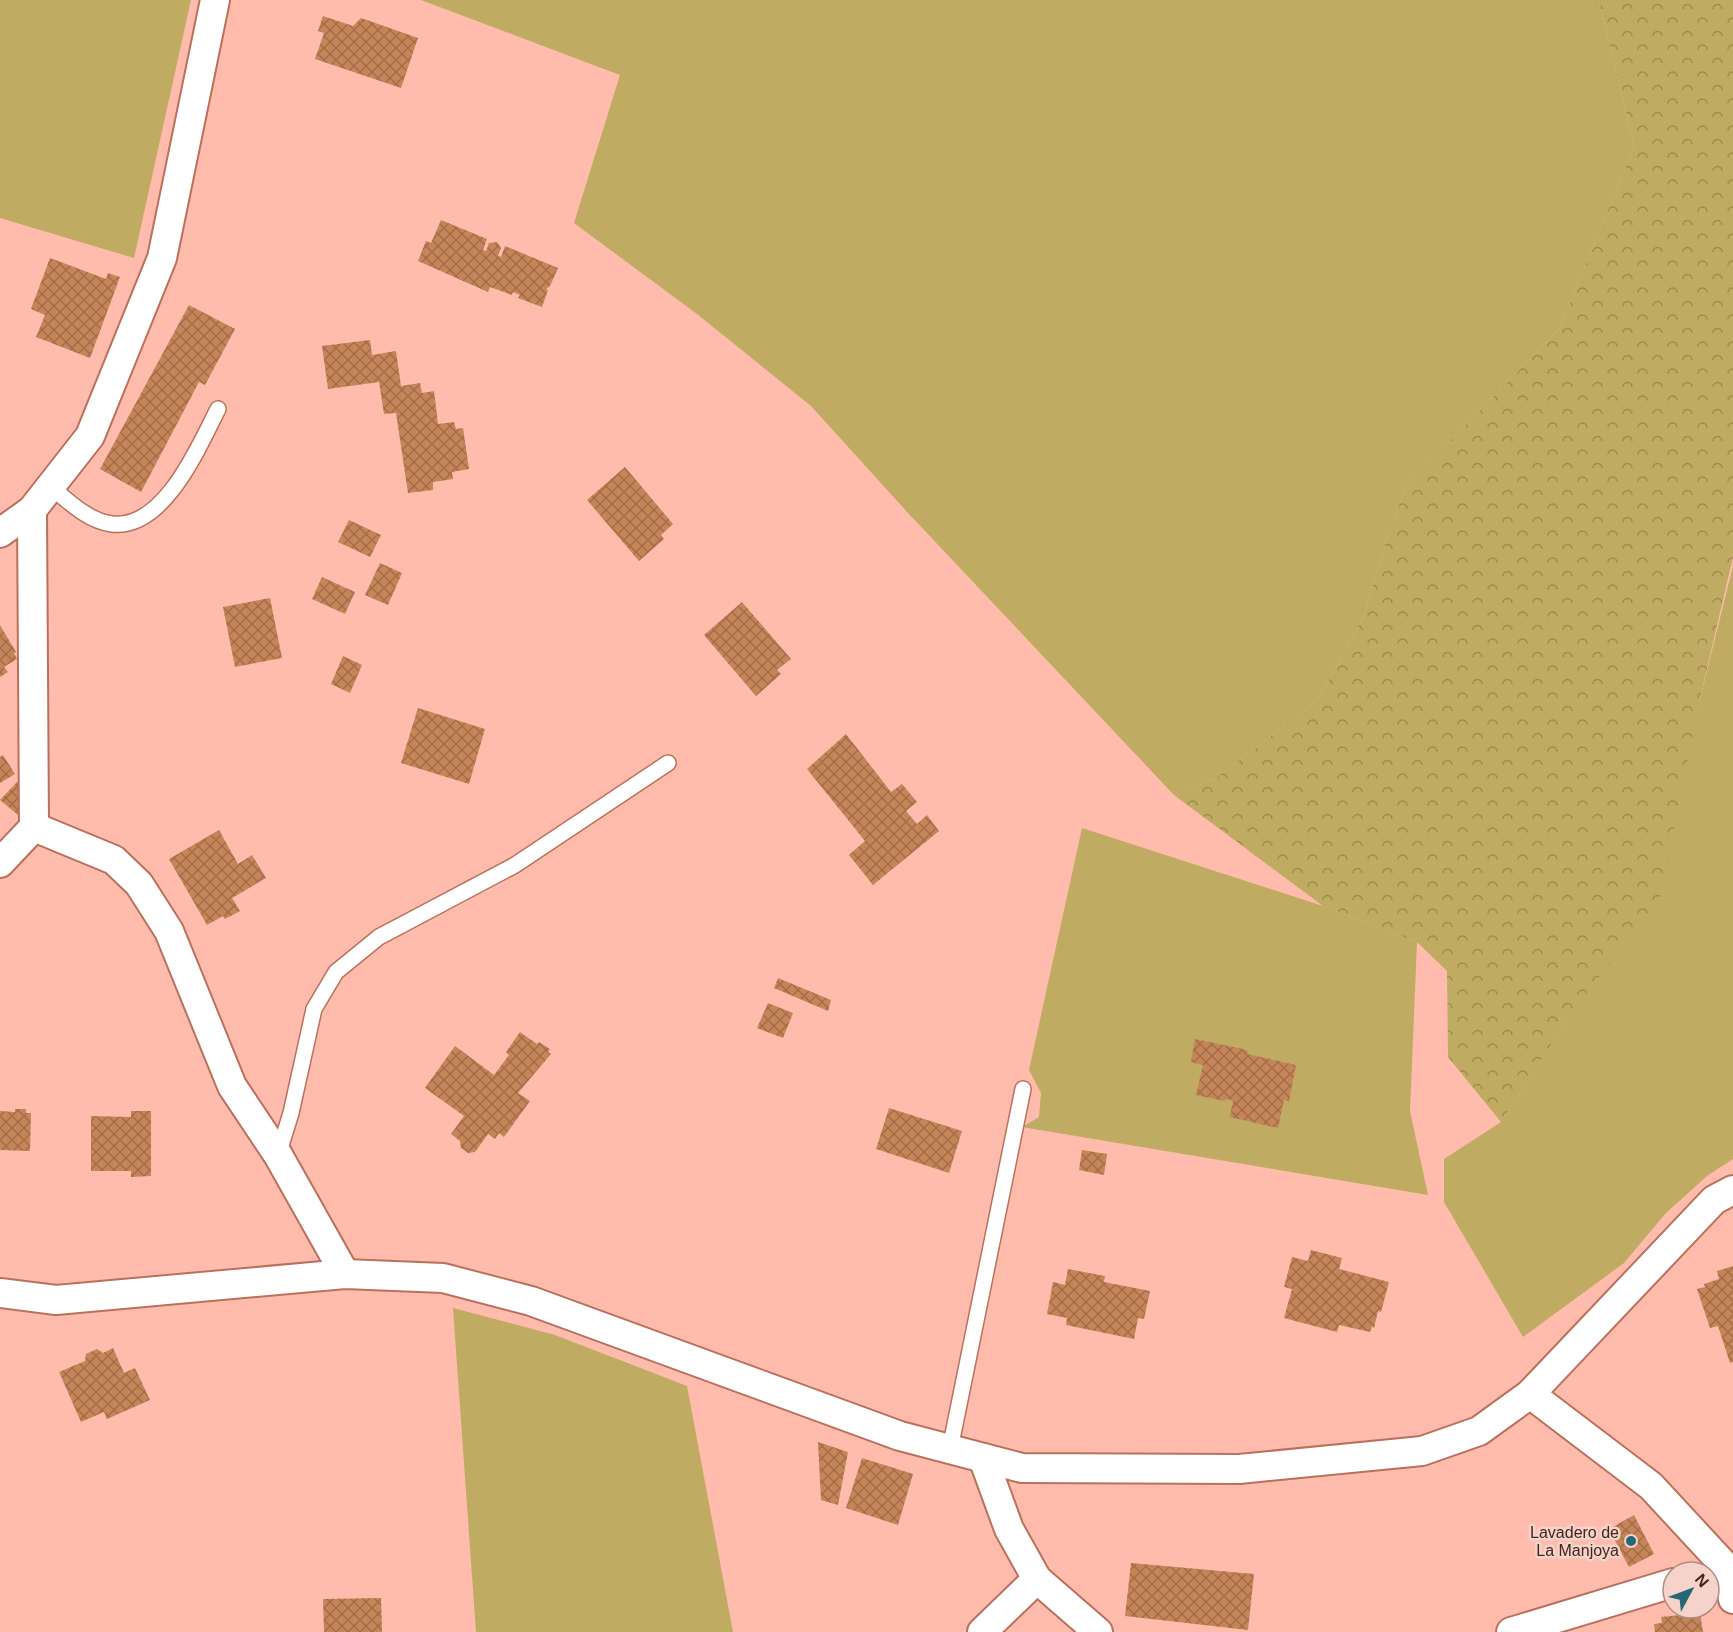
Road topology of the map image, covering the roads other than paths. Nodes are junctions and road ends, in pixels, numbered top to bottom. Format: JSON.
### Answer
{"nodes":[{"id":1,"x":215,"y":0,"type":"edge"},
{"id":2,"x":218,"y":409,"type":"dead end"},
{"id":3,"x":50,"y":486,"type":"junction"},
{"id":4,"x":32,"y":510,"type":"junction"},
{"id":5,"x":0,"y":533,"type":"edge"},
{"id":6,"x":668,"y":763,"type":"dead end"},
{"id":7,"x":34,"y":827,"type":"junction"},
{"id":8,"x":0,"y":863,"type":"edge"},
{"id":9,"x":1023,"y":1089,"type":"dead end"},
{"id":10,"x":278,"y":1155,"type":"junction"},
{"id":11,"x":1733,"y":1190,"type":"edge"},
{"id":12,"x":345,"y":1274,"type":"junction"},
{"id":13,"x":0,"y":1293,"type":"edge"},
{"id":14,"x":1530,"y":1394,"type":"junction"},
{"id":15,"x":950,"y":1449,"type":"junction"},
{"id":16,"x":983,"y":1458,"type":"junction"},
{"id":17,"x":1711,"y":1560,"type":"edge"},
{"id":18,"x":1721,"y":1575,"type":"edge"},
{"id":19,"x":1037,"y":1579,"type":"junction"},
{"id":20,"x":1661,"y":1587,"type":"edge"},
{"id":21,"x":1733,"y":1599,"type":"edge"},
{"id":22,"x":982,"y":1632,"type":"edge"},
{"id":23,"x":1098,"y":1632,"type":"edge"},
{"id":24,"x":1511,"y":1632,"type":"edge"}],
"edges":[{"from":1,"to":3,"type":"street"},
{"from":2,"to":3,"type":"lane"},
{"from":3,"to":4,"type":"street"},
{"from":4,"to":5,"type":"street"},
{"from":4,"to":7,"type":"street"},
{"from":6,"to":10,"type":"lane"},
{"from":7,"to":8,"type":"street"},
{"from":7,"to":10,"type":"street"},
{"from":9,"to":15,"type":"lane"},
{"from":10,"to":12,"type":"street"},
{"from":11,"to":14,"type":"street"},
{"from":12,"to":13,"type":"street"},
{"from":12,"to":15,"type":"street"},
{"from":14,"to":16,"type":"street"},
{"from":14,"to":17,"type":"street"},
{"from":15,"to":16,"type":"street"},
{"from":16,"to":19,"type":"street"},
{"from":18,"to":21,"type":"street"},
{"from":19,"to":22,"type":"street"},
{"from":19,"to":23,"type":"street"},
{"from":20,"to":24,"type":"street"}]}
